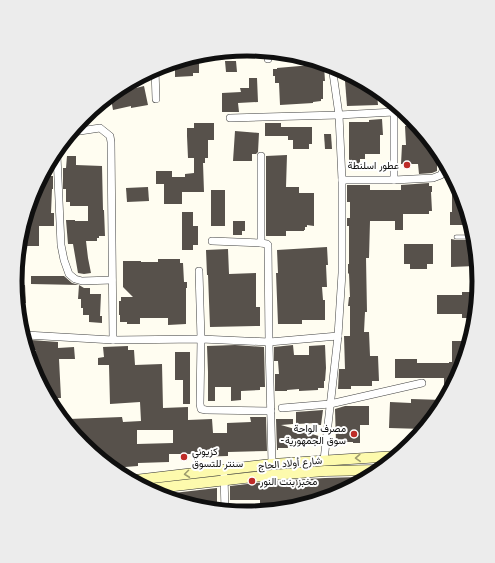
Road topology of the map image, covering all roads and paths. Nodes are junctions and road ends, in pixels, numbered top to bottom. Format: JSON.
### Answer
{"nodes":[{"id":1,"x":333,"y":73,"type":"edge"},
{"id":2,"x":155,"y":76,"type":"edge"},
{"id":3,"x":156,"y":99,"type":"dead end"},
{"id":4,"x":394,"y":112,"type":"joint"},
{"id":5,"x":339,"y":115,"type":"junction"},
{"id":6,"x":230,"y":118,"type":"dead end"},
{"id":7,"x":80,"y":131,"type":"edge"},
{"id":8,"x":261,"y":156,"type":"dead end"},
{"id":9,"x":57,"y":161,"type":"edge"},
{"id":10,"x":443,"y":170,"type":"edge"},
{"id":11,"x":342,"y":180,"type":"junction"},
{"id":12,"x":394,"y":180,"type":"junction"},
{"id":13,"x":456,"y":237,"type":"dead end"},
{"id":14,"x":469,"y":237,"type":"edge"},
{"id":15,"x":212,"y":241,"type":"dead end"},
{"id":16,"x":261,"y":243,"type":"junction"},
{"id":17,"x":198,"y":270,"type":"dead end"},
{"id":18,"x":112,"y":280,"type":"junction"},
{"id":19,"x":29,"y":335,"type":"edge"},
{"id":20,"x":338,"y":336,"type":"junction"},
{"id":21,"x":201,"y":339,"type":"junction"},
{"id":22,"x":113,"y":340,"type":"junction"},
{"id":23,"x":269,"y":342,"type":"junction"},
{"id":24,"x":422,"y":383,"type":"dead end"},
{"id":25,"x":330,"y":404,"type":"junction"},
{"id":26,"x":282,"y":408,"type":"dead end"},
{"id":27,"x":271,"y":411,"type":"junction"},
{"id":28,"x":389,"y":456,"type":"edge"},
{"id":29,"x":324,"y":460,"type":"junction"},
{"id":30,"x":272,"y":464,"type":"junction"},
{"id":31,"x":224,"y":475,"type":"junction"},
{"id":32,"x":364,"y":475,"type":"edge"},
{"id":33,"x":140,"y":480,"type":"edge"},
{"id":34,"x":156,"y":488,"type":"edge"},
{"id":35,"x":225,"y":506,"type":"edge"}],
"edges":[{"from":1,"to":5,"type":"street"},
{"from":2,"to":3,"type":"street"},
{"from":4,"to":5,"type":"street"},
{"from":4,"to":12,"type":"street"},
{"from":5,"to":6,"type":"street"},
{"from":5,"to":11,"type":"street"},
{"from":7,"to":18,"type":"street"},
{"from":8,"to":16,"type":"street"},
{"from":9,"to":18,"type":"street"},
{"from":10,"to":12,"type":"street"},
{"from":11,"to":12,"type":"street"},
{"from":11,"to":20,"type":"street"},
{"from":13,"to":14,"type":"lane"},
{"from":15,"to":16,"type":"street"},
{"from":16,"to":23,"type":"street"},
{"from":17,"to":21,"type":"street"},
{"from":18,"to":22,"type":"street"},
{"from":19,"to":22,"type":"street"},
{"from":20,"to":23,"type":"street"},
{"from":20,"to":25,"type":"street"},
{"from":21,"to":22,"type":"street"},
{"from":21,"to":23,"type":"street"},
{"from":21,"to":27,"type":"street"},
{"from":23,"to":27,"type":"street"},
{"from":24,"to":25,"type":"street"},
{"from":25,"to":26,"type":"street"},
{"from":25,"to":29,"type":"street"},
{"from":27,"to":30,"type":"street"},
{"from":28,"to":29,"type":"main road","name":"شارع أولاد الحاج","one_way":true},
{"from":29,"to":30,"type":"main road","name":"شارع أولاد الحاج"},
{"from":30,"to":31,"type":"main road","name":"شارع أولاد الحاج"},
{"from":31,"to":32,"type":"main road","name":"شارع أولاد الحاج"},
{"from":31,"to":33,"type":"main road","name":"شارع أولاد الحاج","one_way":true},
{"from":31,"to":34,"type":"main road","name":"شارع أولاد الحاج"},
{"from":31,"to":35,"type":"street"}]}
